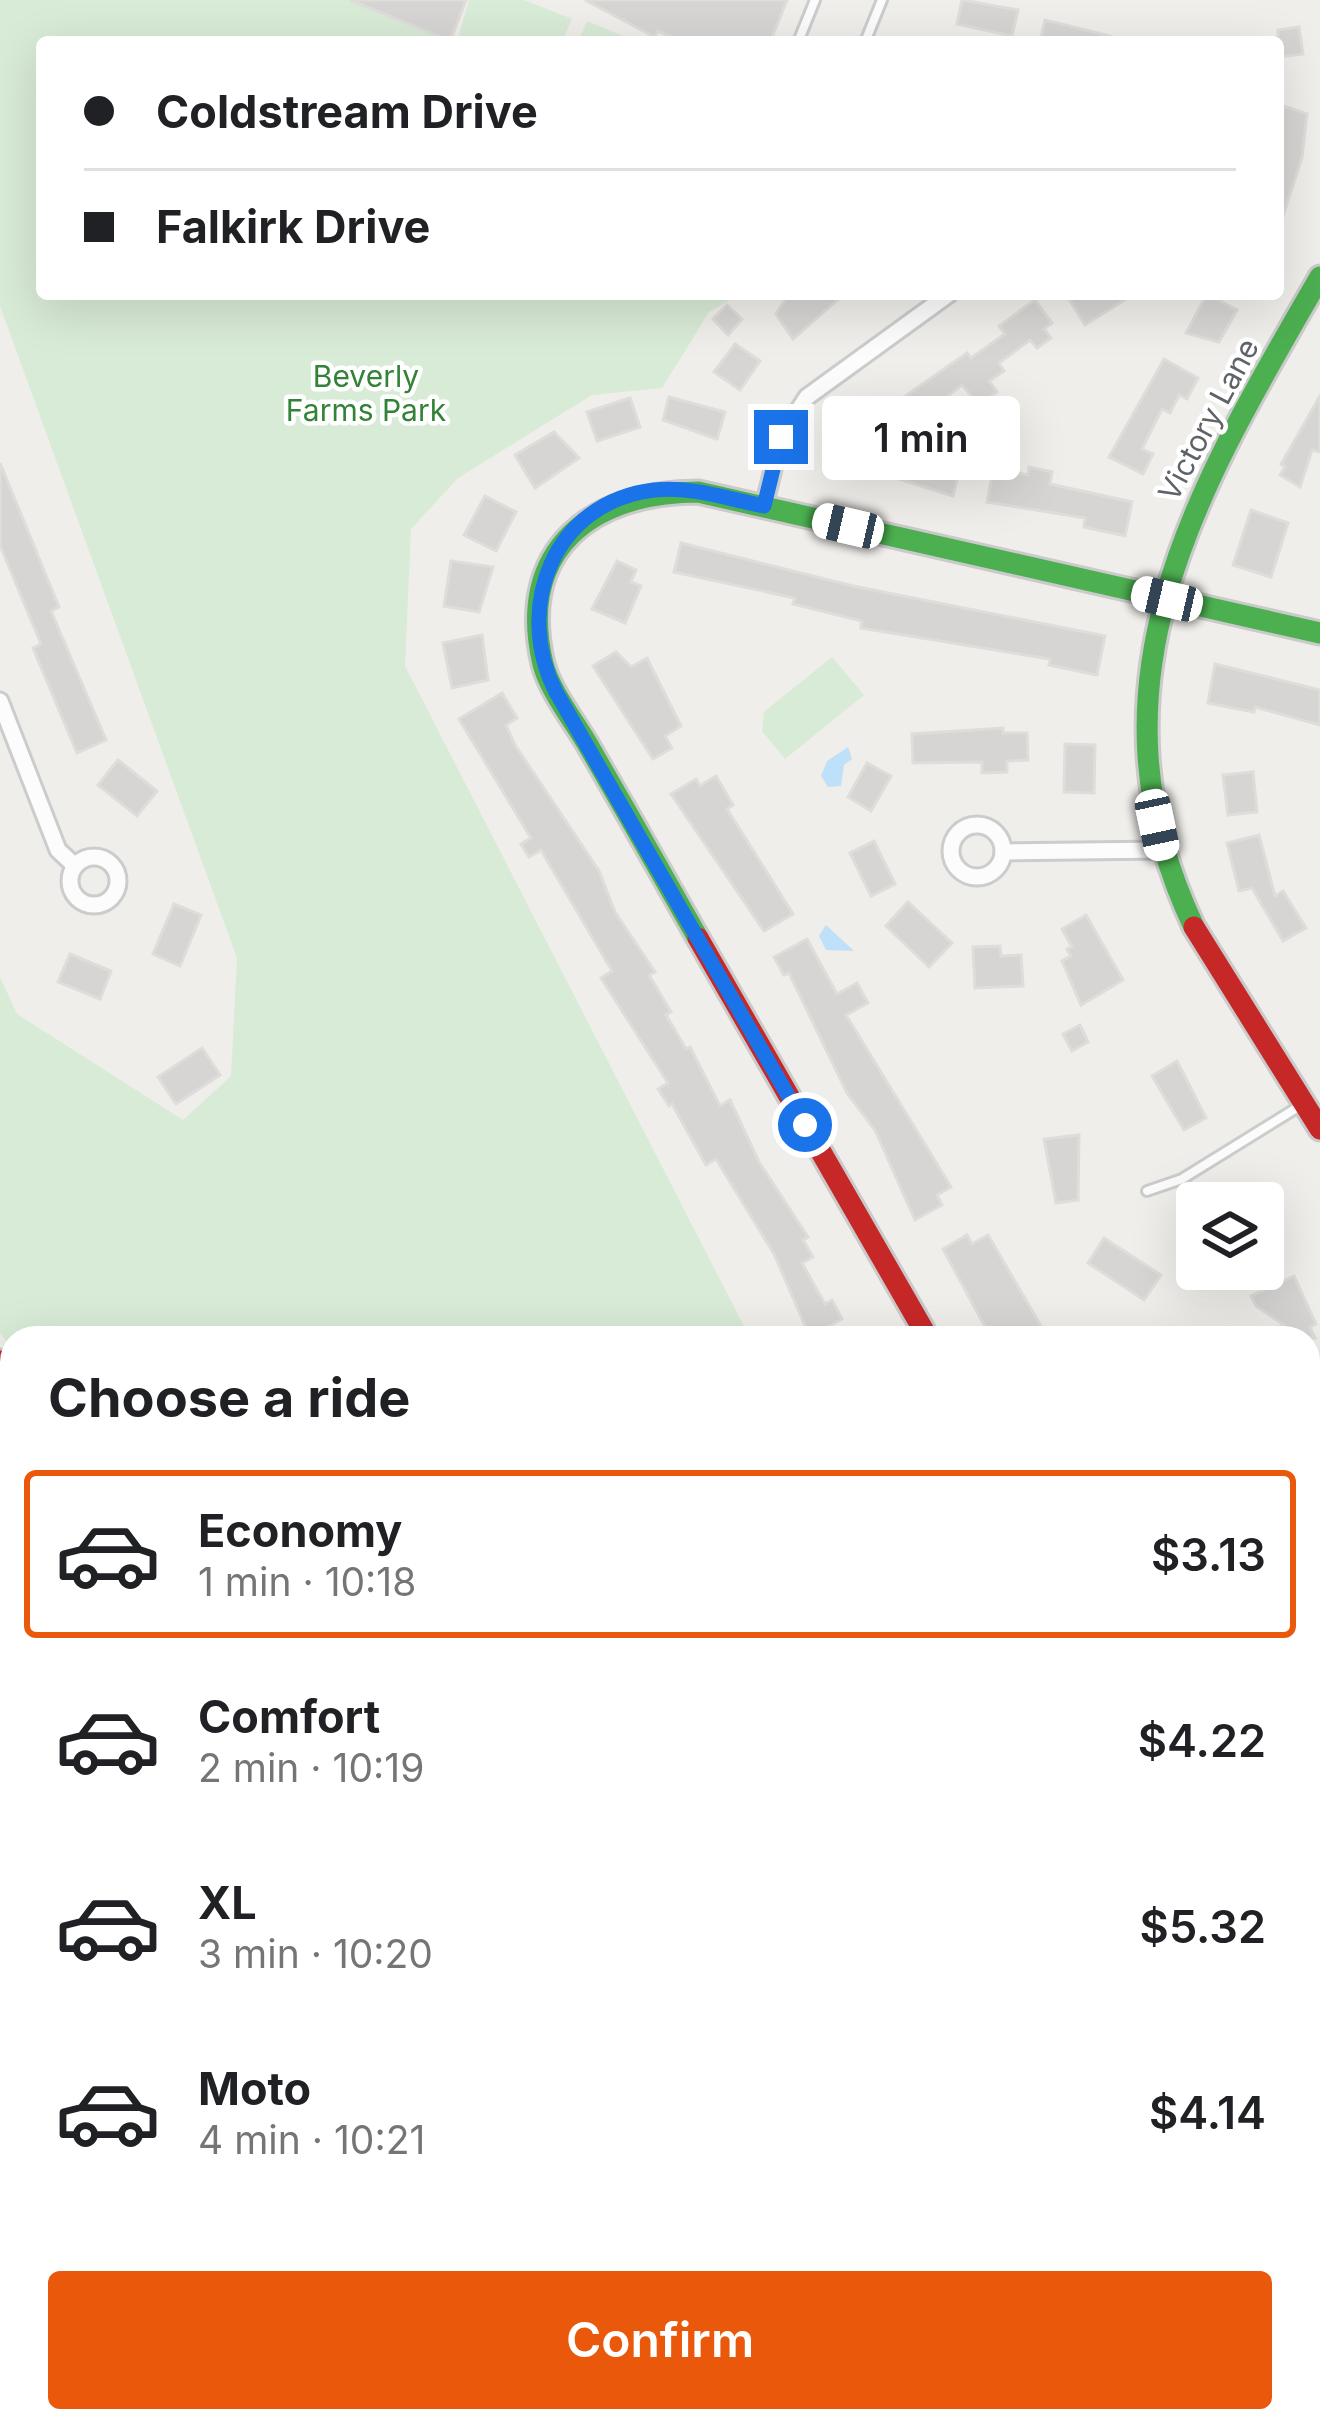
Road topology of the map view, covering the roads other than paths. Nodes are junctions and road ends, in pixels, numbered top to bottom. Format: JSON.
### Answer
{"nodes":[{"id":1,"x":815,"y":0,"type":"edge"},
{"id":2,"x":882,"y":0,"type":"edge"},
{"id":3,"x":800,"y":36,"type":"edge"},
{"id":4,"x":867,"y":36,"type":"edge"},
{"id":5,"x":1320,"y":277,"type":"edge"},
{"id":6,"x":942,"y":300,"type":"edge"},
{"id":7,"x":764,"y":506,"type":"junction"},
{"id":8,"x":1167,"y":599,"type":"junction"},
{"id":9,"x":1320,"y":633,"type":"edge"},
{"id":10,"x":0,"y":701,"type":"edge"},
{"id":11,"x":1162,"y":850,"type":"junction"},
{"id":12,"x":1003,"y":852,"type":"dead end"},
{"id":13,"x":75,"y":866,"type":"dead end"},
{"id":14,"x":1304,"y":1103,"type":"junction"},
{"id":15,"x":1320,"y":1129,"type":"edge"},
{"id":16,"x":1147,"y":1191,"type":"dead end"},
{"id":17,"x":921,"y":1326,"type":"edge"}],
"edges":[{"from":1,"to":3,"type":"lane"},
{"from":2,"to":4,"type":"lane"},
{"from":5,"to":8,"type":"street","name":"Victory Lane"},
{"from":6,"to":7,"type":"street"},
{"from":7,"to":8,"type":"street"},
{"from":7,"to":17,"type":"street"},
{"from":8,"to":9,"type":"street"},
{"from":8,"to":11,"type":"street","name":"Victory Lane"},
{"from":10,"to":13,"type":"street"},
{"from":11,"to":12,"type":"street"},
{"from":11,"to":14,"type":"street","name":"Victory Lane"},
{"from":14,"to":15,"type":"street","name":"Victory Lane"},
{"from":14,"to":16,"type":"lane"}]}
